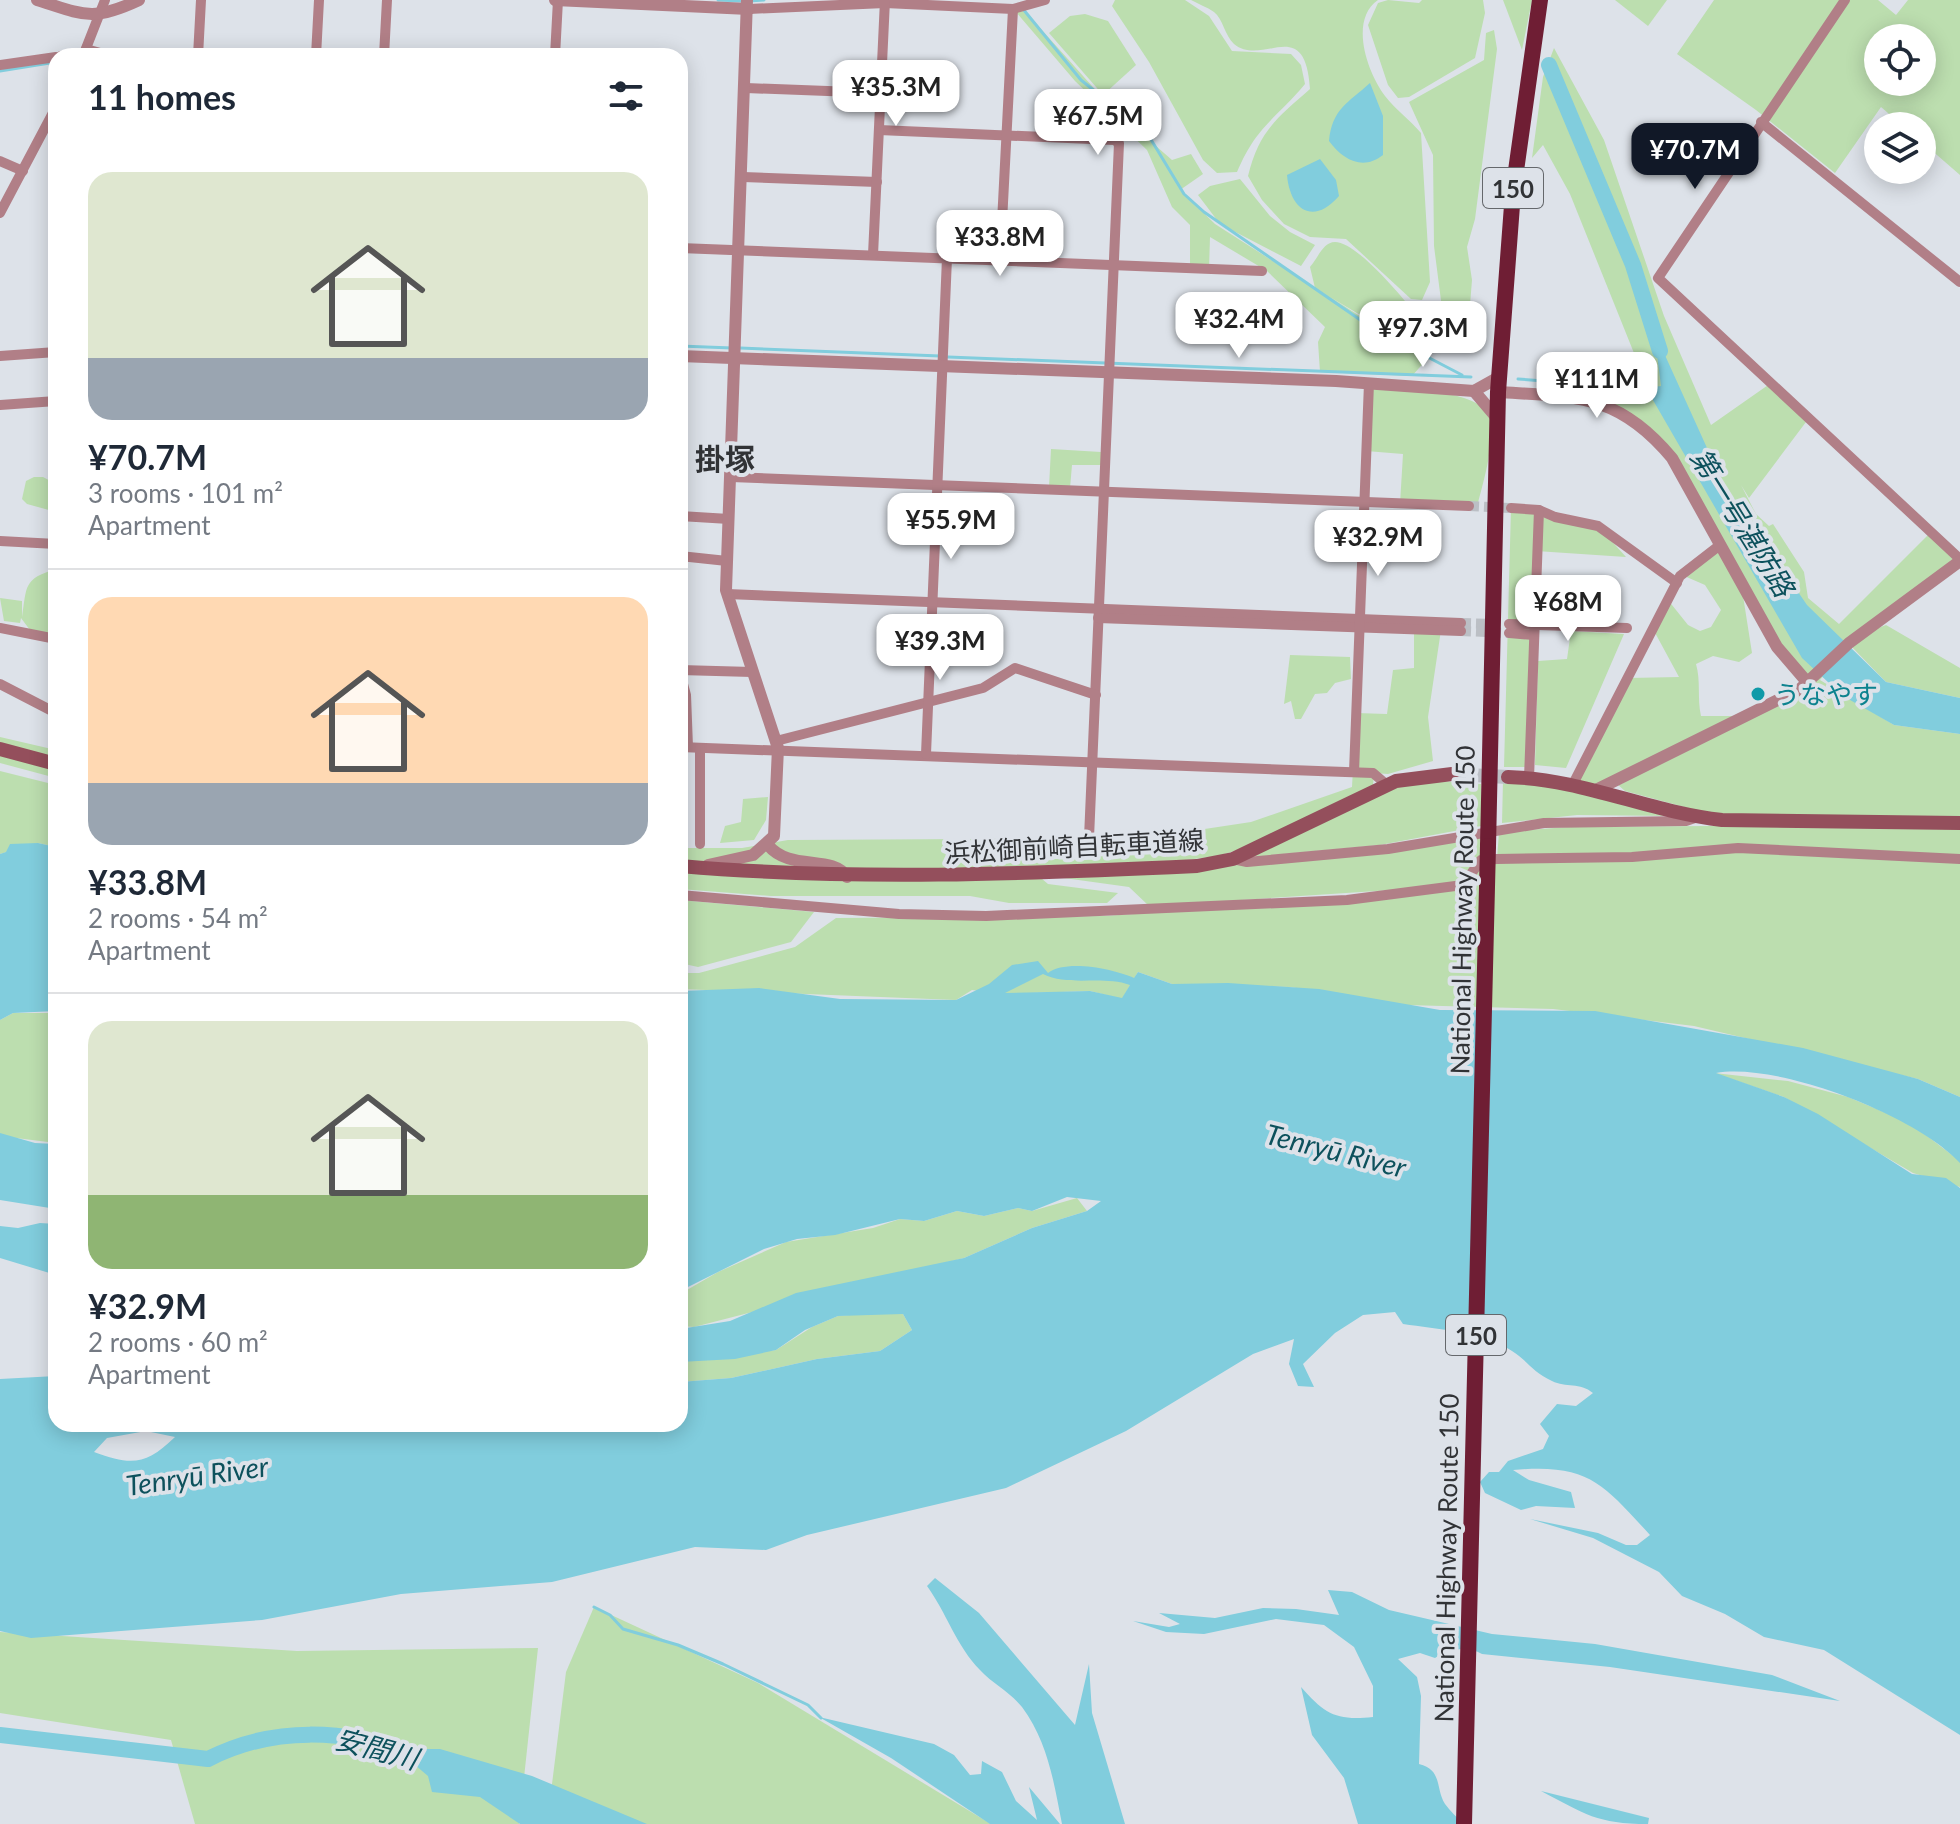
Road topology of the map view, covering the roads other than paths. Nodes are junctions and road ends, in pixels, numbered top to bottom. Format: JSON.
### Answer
{"nodes":[{"id":1,"x":37,"y":0,"type":"edge"},
{"id":2,"x":105,"y":0,"type":"edge"},
{"id":3,"x":139,"y":0,"type":"edge"},
{"id":4,"x":201,"y":0,"type":"edge"},
{"id":5,"x":319,"y":0,"type":"edge"},
{"id":6,"x":387,"y":0,"type":"edge"},
{"id":7,"x":556,"y":0,"type":"edge"},
{"id":8,"x":1045,"y":0,"type":"edge"},
{"id":9,"x":1540,"y":0,"type":"edge"},
{"id":10,"x":1845,"y":0,"type":"edge"},
{"id":11,"x":586,"y":1,"type":"edge"},
{"id":12,"x":885,"y":1,"type":"edge"},
{"id":13,"x":52,"y":2,"type":"edge"},
{"id":14,"x":644,"y":2,"type":"edge"},
{"id":15,"x":748,"y":4,"type":"edge"},
{"id":16,"x":1013,"y":9,"type":"junction"},
{"id":17,"x":101,"y":15,"type":"junction"},
{"id":18,"x":87,"y":48,"type":"edge"},
{"id":19,"x":198,"y":48,"type":"edge"},
{"id":20,"x":316,"y":48,"type":"edge"},
{"id":21,"x":384,"y":48,"type":"edge"},
{"id":22,"x":555,"y":48,"type":"edge"},
{"id":23,"x":48,"y":58,"type":"edge"},
{"id":24,"x":0,"y":65,"type":"edge"},
{"id":25,"x":746,"y":88,"type":"junction"},
{"id":26,"x":880,"y":93,"type":"junction"},
{"id":27,"x":1761,"y":122,"type":"junction"},
{"id":28,"x":48,"y":123,"type":"edge"},
{"id":29,"x":879,"y":130,"type":"junction"},
{"id":30,"x":1005,"y":136,"type":"junction"},
{"id":31,"x":0,"y":161,"type":"edge"},
{"id":32,"x":23,"y":171,"type":"junction"},
{"id":33,"x":743,"y":177,"type":"junction"},
{"id":34,"x":877,"y":182,"type":"junction"},
{"id":35,"x":0,"y":213,"type":"edge"},
{"id":36,"x":688,"y":248,"type":"edge"},
{"id":37,"x":741,"y":251,"type":"junction"},
{"id":38,"x":873,"y":255,"type":"junction"},
{"id":39,"x":947,"y":258,"type":"junction"},
{"id":40,"x":1000,"y":261,"type":"junction"},
{"id":41,"x":1113,"y":265,"type":"junction"},
{"id":42,"x":1262,"y":271,"type":"dead end"},
{"id":43,"x":1960,"y":282,"type":"edge"},
{"id":44,"x":48,"y":353,"type":"edge"},
{"id":45,"x":0,"y":356,"type":"edge"},
{"id":46,"x":688,"y":356,"type":"edge"},
{"id":47,"x":735,"y":358,"type":"junction"},
{"id":48,"x":943,"y":366,"type":"junction"},
{"id":49,"x":1107,"y":374,"type":"junction"},
{"id":50,"x":1369,"y":383,"type":"junction"},
{"id":51,"x":1499,"y":384,"type":"junction"},
{"id":52,"x":1474,"y":391,"type":"junction"},
{"id":53,"x":48,"y":402,"type":"edge"},
{"id":54,"x":0,"y":405,"type":"edge"},
{"id":55,"x":1497,"y":418,"type":"junction"},
{"id":56,"x":731,"y":477,"type":"junction"},
{"id":57,"x":938,"y":485,"type":"junction"},
{"id":58,"x":1103,"y":492,"type":"junction"},
{"id":59,"x":1364,"y":503,"type":"junction"},
{"id":60,"x":1469,"y":506,"type":"tunnel mouth"},
{"id":61,"x":1511,"y":508,"type":"tunnel mouth"},
{"id":62,"x":1539,"y":510,"type":"junction"},
{"id":63,"x":688,"y":516,"type":"edge"},
{"id":64,"x":729,"y":519,"type":"junction"},
{"id":65,"x":0,"y":541,"type":"edge"},
{"id":66,"x":48,"y":544,"type":"edge"},
{"id":67,"x":1720,"y":545,"type":"junction"},
{"id":68,"x":688,"y":557,"type":"edge"},
{"id":69,"x":1960,"y":560,"type":"edge"},
{"id":70,"x":727,"y":561,"type":"junction"},
{"id":71,"x":1677,"y":583,"type":"junction"},
{"id":72,"x":727,"y":594,"type":"junction"},
{"id":73,"x":933,"y":602,"type":"junction"},
{"id":74,"x":1099,"y":613,"type":"junction"},
{"id":75,"x":1360,"y":623,"type":"junction"},
{"id":76,"x":1461,"y":627,"type":"tunnel mouth"},
{"id":77,"x":0,"y":628,"type":"edge"},
{"id":78,"x":1627,"y":628,"type":"dead end"},
{"id":79,"x":1509,"y":629,"type":"tunnel mouth"},
{"id":80,"x":1534,"y":630,"type":"junction"},
{"id":81,"x":48,"y":637,"type":"edge"},
{"id":82,"x":688,"y":671,"type":"edge"},
{"id":83,"x":752,"y":672,"type":"junction"},
{"id":84,"x":1807,"y":682,"type":"junction"},
{"id":85,"x":0,"y":684,"type":"edge"},
{"id":86,"x":1096,"y":695,"type":"junction"},
{"id":87,"x":928,"y":703,"type":"junction"},
{"id":88,"x":48,"y":709,"type":"edge"},
{"id":89,"x":777,"y":744,"type":"junction"},
{"id":90,"x":688,"y":747,"type":"edge"},
{"id":91,"x":700,"y":748,"type":"junction"},
{"id":92,"x":0,"y":749,"type":"edge"},
{"id":93,"x":926,"y":754,"type":"junction"},
{"id":94,"x":1093,"y":761,"type":"junction"},
{"id":95,"x":48,"y":762,"type":"edge"},
{"id":96,"x":1354,"y":772,"type":"junction"},
{"id":97,"x":1452,"y":774,"type":"tunnel mouth"},
{"id":98,"x":1508,"y":777,"type":"tunnel mouth"},
{"id":99,"x":1529,"y":778,"type":"junction"},
{"id":100,"x":1573,"y":784,"type":"junction"},
{"id":101,"x":1387,"y":785,"type":"junction"},
{"id":102,"x":1598,"y":789,"type":"junction"},
{"id":103,"x":1697,"y":817,"type":"junction"},
{"id":104,"x":1960,"y":823,"type":"edge"},
{"id":105,"x":1089,"y":838,"type":"dead end"},
{"id":106,"x":1488,"y":838,"type":"junction"},
{"id":107,"x":700,"y":844,"type":"dead end"},
{"id":108,"x":768,"y":845,"type":"junction"},
{"id":109,"x":1233,"y":859,"type":"junction"},
{"id":110,"x":1960,"y":859,"type":"edge"},
{"id":111,"x":688,"y":866,"type":"edge"},
{"id":112,"x":699,"y":867,"type":"junction"},
{"id":113,"x":847,"y":877,"type":"junction"},
{"id":114,"x":688,"y":896,"type":"edge"},
{"id":115,"x":1464,"y":1824,"type":"edge"}],
"edges":[{"from":1,"to":13,"type":"street"},
{"from":2,"to":17,"type":"street"},
{"from":3,"to":17,"type":"street"},
{"from":4,"to":19,"type":"street"},
{"from":5,"to":20,"type":"street"},
{"from":6,"to":21,"type":"street"},
{"from":7,"to":11,"type":"street"},
{"from":7,"to":22,"type":"street"},
{"from":8,"to":16,"type":"street"},
{"from":9,"to":51,"type":"highway","name":"National Highway Route 150","number":"150"},
{"from":10,"to":27,"type":"street"},
{"from":11,"to":14,"type":"street"},
{"from":12,"to":15,"type":"street"},
{"from":12,"to":16,"type":"street"},
{"from":12,"to":26,"type":"street"},
{"from":13,"to":17,"type":"street"},
{"from":14,"to":15,"type":"street"},
{"from":15,"to":25,"type":"street"},
{"from":16,"to":30,"type":"street"},
{"from":17,"to":18,"type":"street"},
{"from":23,"to":24,"type":"street"},
{"from":25,"to":26,"type":"street"},
{"from":25,"to":33,"type":"street"},
{"from":26,"to":29,"type":"street"},
{"from":27,"to":43,"type":"street"},
{"from":27,"to":69,"type":"street"},
{"from":28,"to":32,"type":"street"},
{"from":29,"to":30,"type":"street"},
{"from":29,"to":34,"type":"street"},
{"from":30,"to":40,"type":"street"},
{"from":30,"to":41,"type":"street"},
{"from":31,"to":32,"type":"street"},
{"from":32,"to":35,"type":"street"},
{"from":33,"to":34,"type":"street"},
{"from":33,"to":37,"type":"street"},
{"from":34,"to":38,"type":"street"},
{"from":36,"to":37,"type":"street"},
{"from":37,"to":38,"type":"street"},
{"from":37,"to":47,"type":"street"},
{"from":38,"to":39,"type":"street"},
{"from":39,"to":40,"type":"street"},
{"from":39,"to":48,"type":"street"},
{"from":40,"to":41,"type":"street"},
{"from":41,"to":42,"type":"street"},
{"from":41,"to":49,"type":"street"},
{"from":44,"to":45,"type":"street"},
{"from":46,"to":47,"type":"street"},
{"from":47,"to":48,"type":"street"},
{"from":47,"to":56,"type":"street"},
{"from":48,"to":49,"type":"street"},
{"from":48,"to":57,"type":"street"},
{"from":49,"to":50,"type":"street"},
{"from":49,"to":58,"type":"street"},
{"from":50,"to":52,"type":"street"},
{"from":50,"to":59,"type":"street"},
{"from":51,"to":52,"type":"street"},
{"from":51,"to":55,"type":"highway","name":"National Highway Route 150","number":"150"},
{"from":51,"to":67,"type":"street"},
{"from":52,"to":55,"type":"street"},
{"from":53,"to":54,"type":"street"},
{"from":55,"to":106,"type":"highway","name":"National Highway Route 150","number":"150"},
{"from":56,"to":57,"type":"street"},
{"from":56,"to":64,"type":"street"},
{"from":57,"to":58,"type":"street"},
{"from":57,"to":73,"type":"street"},
{"from":58,"to":59,"type":"street"},
{"from":58,"to":74,"type":"street"},
{"from":59,"to":60,"type":"street"},
{"from":59,"to":75,"type":"street"},
{"from":61,"to":62,"type":"street"},
{"from":62,"to":71,"type":"street"},
{"from":62,"to":80,"type":"street"},
{"from":63,"to":64,"type":"street"},
{"from":64,"to":70,"type":"street"},
{"from":65,"to":66,"type":"street"},
{"from":67,"to":71,"type":"street"},
{"from":67,"to":84,"type":"street"},
{"from":68,"to":70,"type":"street"},
{"from":69,"to":84,"type":"street"},
{"from":70,"to":72,"type":"street"},
{"from":71,"to":100,"type":"street"},
{"from":72,"to":73,"type":"street"},
{"from":72,"to":83,"type":"street"},
{"from":73,"to":74,"type":"street"},
{"from":73,"to":87,"type":"street"},
{"from":74,"to":75,"type":"street"},
{"from":74,"to":86,"type":"street"},
{"from":75,"to":76,"type":"street"},
{"from":75,"to":96,"type":"street"},
{"from":77,"to":81,"type":"street"},
{"from":78,"to":80,"type":"street"},
{"from":79,"to":80,"type":"street"},
{"from":80,"to":99,"type":"street"},
{"from":82,"to":83,"type":"street"},
{"from":83,"to":89,"type":"street"},
{"from":84,"to":102,"type":"street"},
{"from":85,"to":88,"type":"street"},
{"from":86,"to":87,"type":"street"},
{"from":86,"to":94,"type":"street"},
{"from":87,"to":89,"type":"street"},
{"from":87,"to":93,"type":"street"},
{"from":89,"to":91,"type":"street"},
{"from":89,"to":93,"type":"street"},
{"from":89,"to":108,"type":"street"},
{"from":90,"to":91,"type":"street"},
{"from":91,"to":107,"type":"street"},
{"from":92,"to":95,"type":"main road"},
{"from":93,"to":94,"type":"street"},
{"from":94,"to":96,"type":"street"},
{"from":94,"to":105,"type":"street"},
{"from":96,"to":101,"type":"street"},
{"from":97,"to":101,"type":"main road","name":"浜松御前崎自転車道線"},
{"from":98,"to":99,"type":"main road"},
{"from":99,"to":100,"type":"main road"},
{"from":100,"to":102,"type":"main road"},
{"from":101,"to":109,"type":"main road","name":"浜松御前崎自転車道線"},
{"from":102,"to":103,"type":"main road"},
{"from":103,"to":104,"type":"main road"},
{"from":103,"to":106,"type":"street"},
{"from":106,"to":109,"type":"street"},
{"from":106,"to":115,"type":"highway","name":"National Highway Route 150","number":"150","bridge":true},
{"from":108,"to":112,"type":"street"},
{"from":108,"to":113,"type":"street"},
{"from":109,"to":113,"type":"main road","name":"浜松御前崎自転車道線"},
{"from":110,"to":114,"type":"street"},
{"from":111,"to":112,"type":"main road","name":"浜松御前崎自転車道線"},
{"from":112,"to":113,"type":"main road","name":"浜松御前崎自転車道線"}]}
